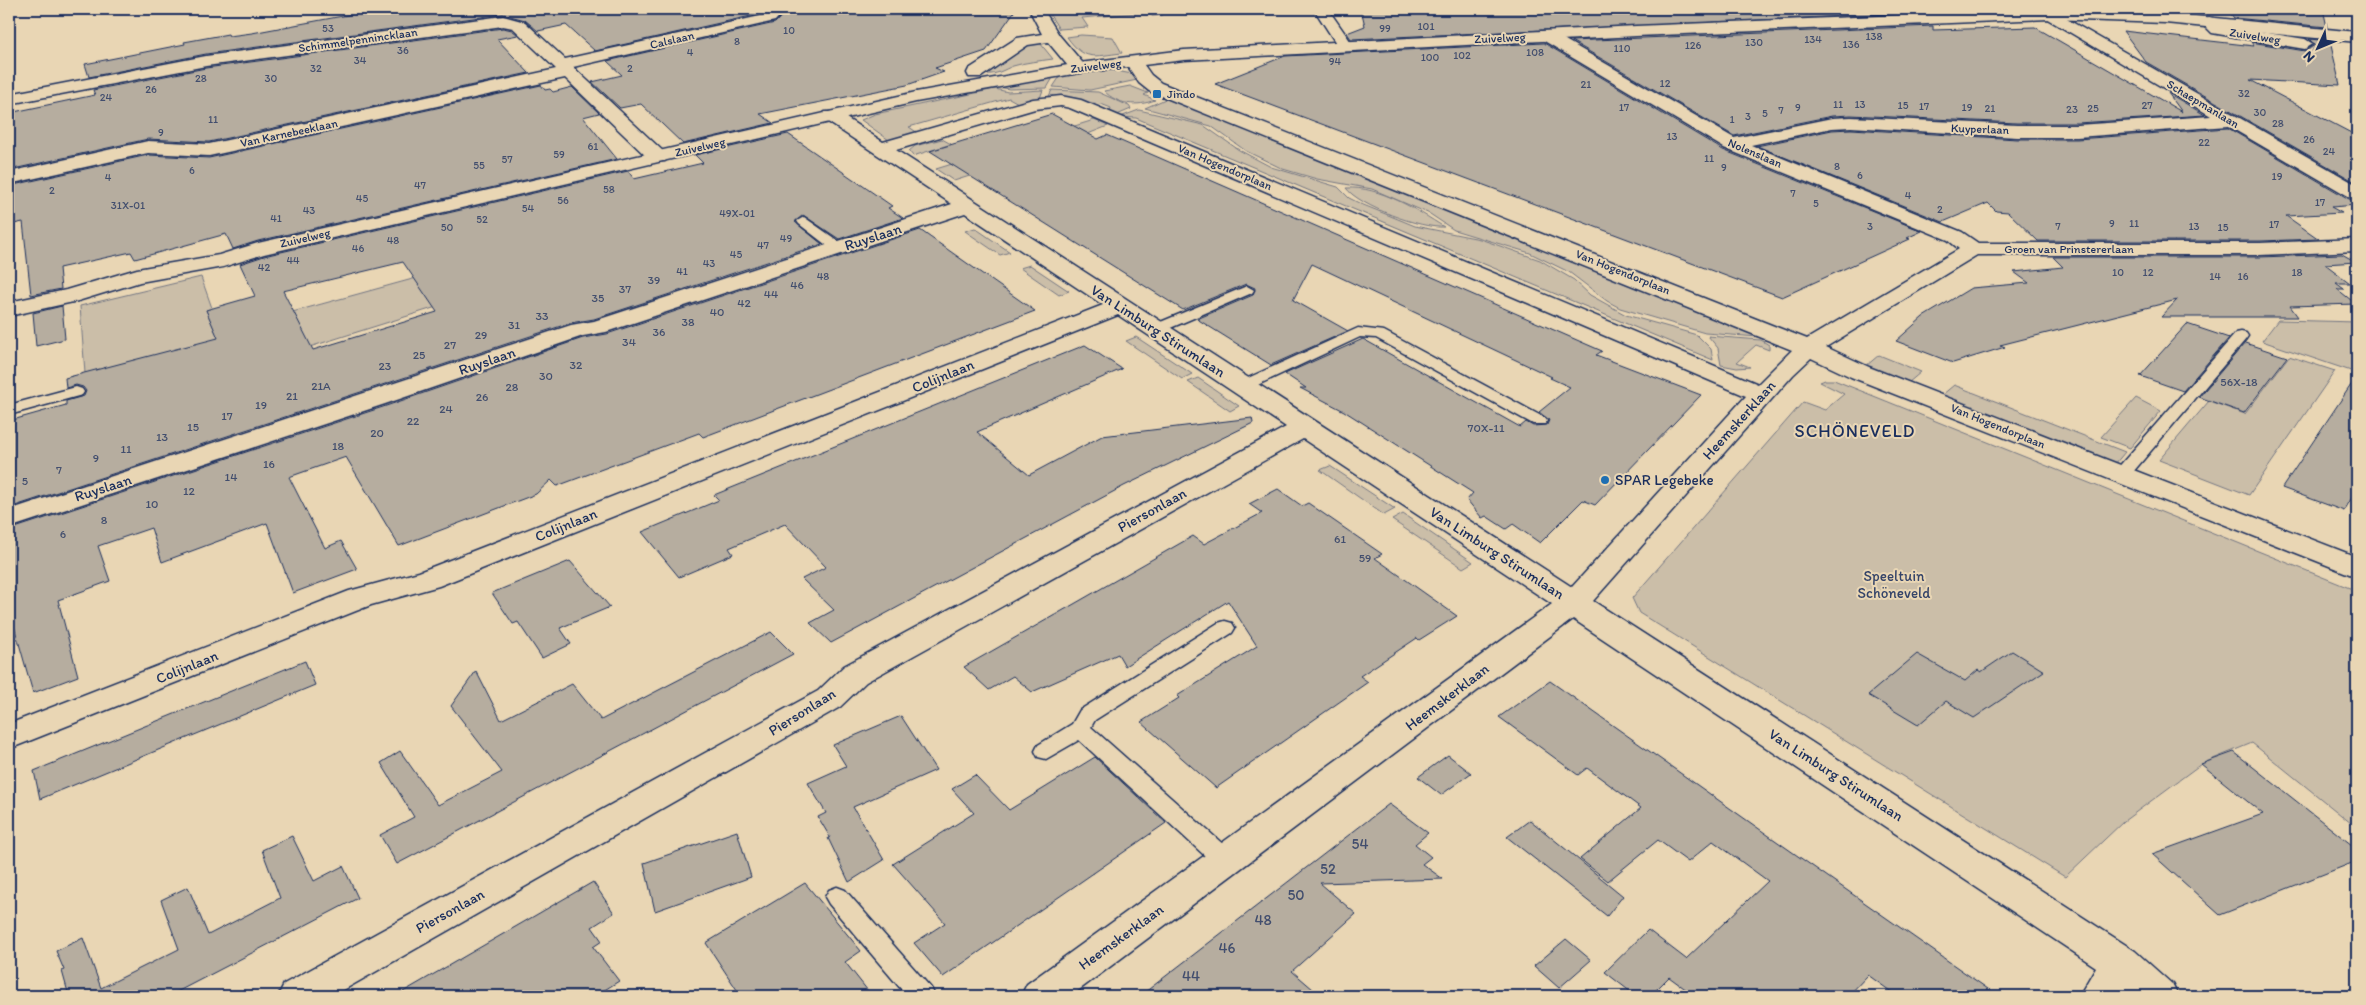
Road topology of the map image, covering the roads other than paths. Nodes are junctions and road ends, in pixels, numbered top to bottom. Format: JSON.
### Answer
{"nodes":[{"id":1,"x":778,"y":9,"type":"edge"},
{"id":2,"x":1036,"y":9,"type":"edge"},
{"id":3,"x":1321,"y":9,"type":"edge"},
{"id":4,"x":1979,"y":12,"type":"edge"},
{"id":5,"x":2049,"y":14,"type":"junction"},
{"id":6,"x":2209,"y":22,"type":"junction"},
{"id":7,"x":1052,"y":36,"type":"junction"},
{"id":8,"x":1547,"y":36,"type":"junction"},
{"id":9,"x":2357,"y":37,"type":"edge"},
{"id":10,"x":2305,"y":44,"type":"dead end"},
{"id":11,"x":1345,"y":45,"type":"junction"},
{"id":12,"x":1133,"y":62,"type":"junction"},
{"id":13,"x":1079,"y":68,"type":"junction"},
{"id":14,"x":564,"y":69,"type":"junction"},
{"id":15,"x":974,"y":73,"type":"dead end"},
{"id":16,"x":9,"y":98,"type":"edge"},
{"id":17,"x":831,"y":116,"type":"junction"},
{"id":18,"x":2230,"y":120,"type":"junction"},
{"id":19,"x":1732,"y":144,"type":"junction"},
{"id":20,"x":879,"y":149,"type":"junction"},
{"id":21,"x":658,"y":157,"type":"junction"},
{"id":22,"x":9,"y":178,"type":"edge"},
{"id":23,"x":2357,"y":193,"type":"edge"},
{"id":24,"x":967,"y":206,"type":"junction"},
{"id":25,"x":804,"y":221,"type":"dead end"},
{"id":26,"x":2357,"y":246,"type":"edge"},
{"id":27,"x":839,"y":248,"type":"junction"},
{"id":28,"x":1973,"y":249,"type":"junction"},
{"id":29,"x":1247,"y":290,"type":"dead end"},
{"id":30,"x":1121,"y":306,"type":"junction"},
{"id":31,"x":9,"y":309,"type":"edge"},
{"id":32,"x":1156,"y":329,"type":"junction"},
{"id":33,"x":2241,"y":336,"type":"dead end"},
{"id":34,"x":1808,"y":348,"type":"junction"},
{"id":35,"x":1243,"y":386,"type":"junction"},
{"id":36,"x":76,"y":392,"type":"dead end"},
{"id":37,"x":1762,"y":394,"type":"junction"},
{"id":38,"x":9,"y":410,"type":"edge"},
{"id":39,"x":1540,"y":421,"type":"dead end"},
{"id":40,"x":1305,"y":426,"type":"junction"},
{"id":41,"x":2121,"y":475,"type":"junction"},
{"id":42,"x":9,"y":519,"type":"edge"},
{"id":43,"x":2357,"y":568,"type":"edge"},
{"id":44,"x":1574,"y":603,"type":"junction"},
{"id":45,"x":1225,"y":628,"type":"dead end"},
{"id":46,"x":1080,"y":729,"type":"junction"},
{"id":47,"x":9,"y":737,"type":"edge"},
{"id":48,"x":1046,"y":751,"type":"dead end"},
{"id":49,"x":1225,"y":860,"type":"junction"},
{"id":50,"x":837,"y":897,"type":"dead end"},
{"id":51,"x":2121,"y":963,"type":"junction"},
{"id":52,"x":298,"y":996,"type":"edge"},
{"id":53,"x":922,"y":996,"type":"edge"},
{"id":54,"x":1041,"y":996,"type":"edge"},
{"id":55,"x":2098,"y":996,"type":"edge"},
{"id":56,"x":2158,"y":996,"type":"edge"}],
"edges":[{"from":1,"to":14,"type":"street","name":"Calslaan"},
{"from":2,"to":7,"type":"street"},
{"from":3,"to":11,"type":"street"},
{"from":4,"to":5,"type":"street","name":"Zuivelweg"},
{"from":4,"to":8,"type":"street","name":"Zuivelweg"},
{"from":5,"to":6,"type":"street","name":"Zuivelweg"},
{"from":5,"to":18,"type":"street","name":"Schaepmanlaan"},
{"from":6,"to":9,"type":"street","name":"Zuivelweg"},
{"from":6,"to":10,"type":"street","name":"Zuivelweg"},
{"from":7,"to":13,"type":"street"},
{"from":7,"to":15,"type":"street"},
{"from":8,"to":11,"type":"street","name":"Zuivelweg"},
{"from":8,"to":19,"type":"street","name":"Nolenslaan"},
{"from":11,"to":12,"type":"street","name":"Zuivelweg"},
{"from":12,"to":13,"type":"street","name":"Zuivelweg"},
{"from":12,"to":34,"type":"street","name":"Van Hogendorplaan"},
{"from":13,"to":17,"type":"street","name":"Zuivelweg"},
{"from":14,"to":16,"type":"street","name":"Schimmelpennincklaan"},
{"from":14,"to":21,"type":"street","name":"Schimmelpennincklaan"},
{"from":14,"to":22,"type":"street","name":"Van Karnebeeklaan"},
{"from":17,"to":20,"type":"street","name":"Van Limburg Stirumlaan"},
{"from":17,"to":21,"type":"street","name":"Zuivelweg"},
{"from":18,"to":19,"type":"street","name":"Kuyperlaan"},
{"from":18,"to":23,"type":"street","name":"Schaepmanlaan"},
{"from":19,"to":28,"type":"street","name":"Nolenslaan"},
{"from":20,"to":24,"type":"street","name":"Van Limburg Stirumlaan"},
{"from":20,"to":37,"type":"street","name":"Van Hogendorplaan"},
{"from":21,"to":31,"type":"street","name":"Zuivelweg"},
{"from":24,"to":27,"type":"street","name":"Ruyslaan"},
{"from":24,"to":30,"type":"street","name":"Van Limburg Stirumlaan"},
{"from":25,"to":27,"type":"lane"},
{"from":26,"to":28,"type":"street","name":"Groen van Prinstererlaan"},
{"from":27,"to":42,"type":"street","name":"Ruyslaan"},
{"from":28,"to":34,"type":"street"},
{"from":29,"to":32,"type":"lane"},
{"from":30,"to":32,"type":"street","name":"Van Limburg Stirumlaan"},
{"from":30,"to":47,"type":"street","name":"Colijnlaan"},
{"from":32,"to":35,"type":"street","name":"Van Limburg Stirumlaan"},
{"from":33,"to":41,"type":"lane"},
{"from":34,"to":37,"type":"street","name":"Heemskerklaan"},
{"from":34,"to":41,"type":"street","name":"Van Hogendorplaan"},
{"from":35,"to":39,"type":"lane"},
{"from":35,"to":40,"type":"street","name":"Van Limburg Stirumlaan"},
{"from":36,"to":38,"type":"lane"},
{"from":37,"to":44,"type":"street","name":"Heemskerklaan"},
{"from":40,"to":44,"type":"street","name":"Van Limburg Stirumlaan"},
{"from":40,"to":52,"type":"street","name":"Piersonlaan"},
{"from":41,"to":43,"type":"street","name":"Van Hogendorplaan"},
{"from":44,"to":49,"type":"street","name":"Heemskerklaan"},
{"from":44,"to":51,"type":"street","name":"Van Limburg Stirumlaan"},
{"from":45,"to":46,"type":"lane"},
{"from":46,"to":48,"type":"lane"},
{"from":46,"to":49,"type":"lane"},
{"from":49,"to":54,"type":"street","name":"Heemskerklaan"},
{"from":50,"to":53,"type":"lane"},
{"from":51,"to":55,"type":"street"},
{"from":51,"to":56,"type":"street","name":"Van Limburg Stirumlaan"}]}
